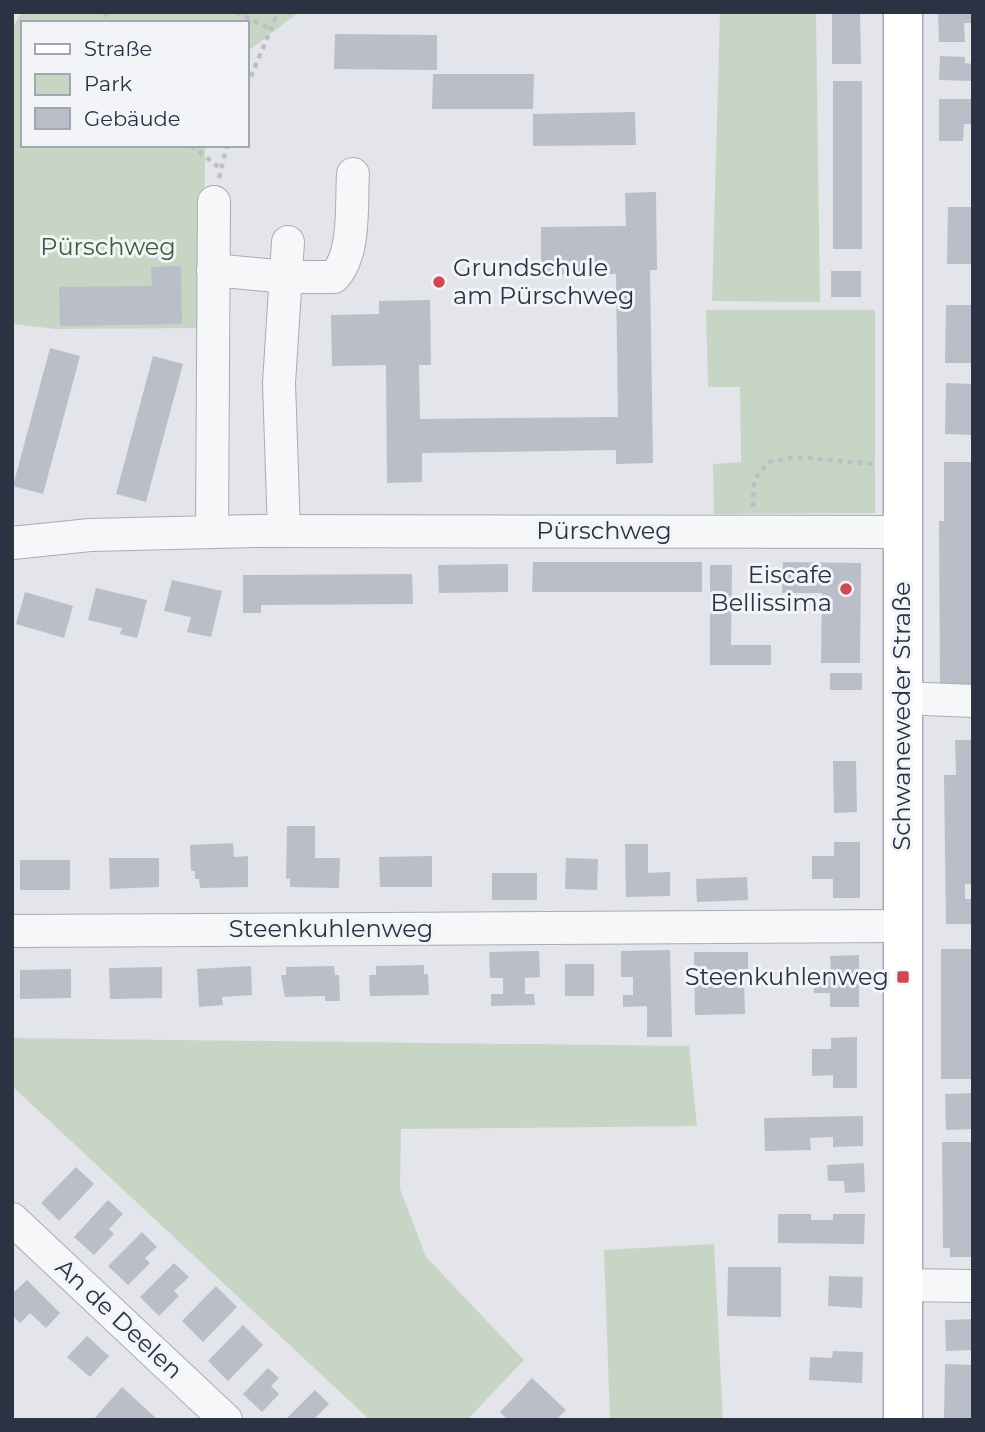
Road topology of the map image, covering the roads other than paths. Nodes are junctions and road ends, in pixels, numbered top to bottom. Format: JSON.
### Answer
{"nodes":[{"id":1,"x":903,"y":12,"type":"edge"},
{"id":2,"x":353,"y":174,"type":"dead end"},
{"id":3,"x":214,"y":202,"type":"road end"},
{"id":4,"x":288,"y":242,"type":"dead end"},
{"id":5,"x":213,"y":270,"type":"junction"},
{"id":6,"x":287,"y":278,"type":"junction"},
{"id":7,"x":284,"y":531,"type":"junction"},
{"id":8,"x":212,"y":532,"type":"junction"},
{"id":9,"x":902,"y":532,"type":"junction"},
{"id":10,"x":12,"y":543,"type":"edge"},
{"id":11,"x":902,"y":698,"type":"junction"},
{"id":12,"x":973,"y":701,"type":"edge"},
{"id":13,"x":903,"y":926,"type":"junction"},
{"id":14,"x":12,"y":931,"type":"edge"},
{"id":15,"x":15,"y":1227,"type":"edge"},
{"id":16,"x":904,"y":1285,"type":"junction"},
{"id":17,"x":973,"y":1286,"type":"edge"},
{"id":18,"x":226,"y":1420,"type":"edge"},
{"id":19,"x":903,"y":1420,"type":"edge"}],
"edges":[{"from":1,"to":9,"type":"main road","name":"Schwaneweder Straße"},
{"from":2,"to":6,"type":"street"},
{"from":3,"to":5,"type":"street"},
{"from":4,"to":6,"type":"street"},
{"from":5,"to":6,"type":"street"},
{"from":5,"to":8,"type":"street"},
{"from":6,"to":7,"type":"street"},
{"from":7,"to":8,"type":"street","name":"Pürschweg"},
{"from":7,"to":9,"type":"street","name":"Pürschweg"},
{"from":8,"to":10,"type":"street","name":"Pürschweg"},
{"from":9,"to":11,"type":"main road","name":"Schwaneweder Straße"},
{"from":11,"to":12,"type":"street"},
{"from":11,"to":13,"type":"main road","name":"Schwaneweder Straße"},
{"from":13,"to":14,"type":"street","name":"Steenkuhlenweg"},
{"from":13,"to":16,"type":"main road","name":"Schwaneweder Straße"},
{"from":15,"to":18,"type":"street","name":"An de Deelen"},
{"from":16,"to":17,"type":"street"},
{"from":16,"to":19,"type":"main road","name":"Schwaneweder Straße"}]}
